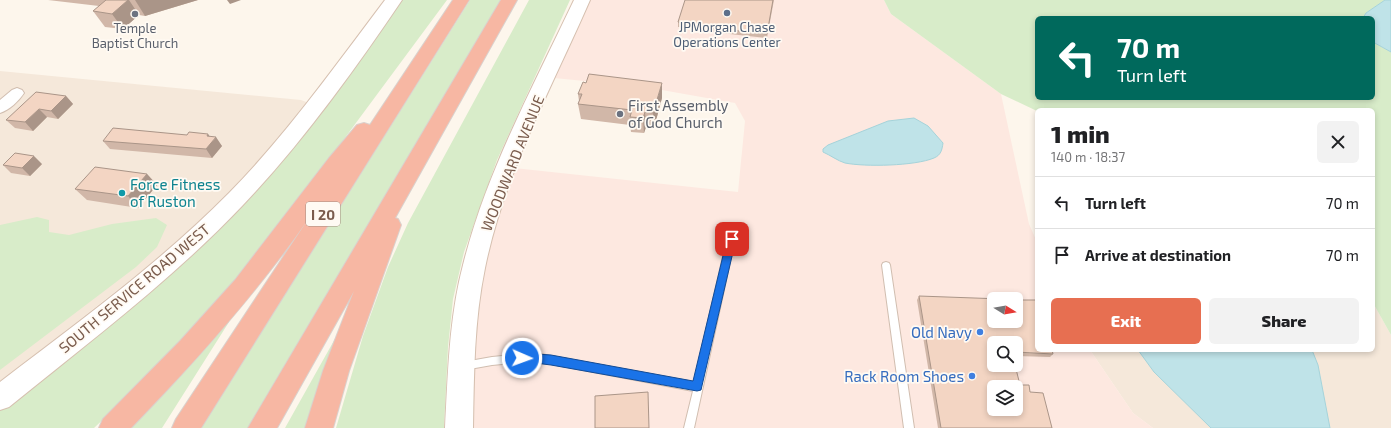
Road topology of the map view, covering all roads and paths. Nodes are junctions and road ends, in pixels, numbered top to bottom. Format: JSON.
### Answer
{"nodes":[{"id":1,"x":394,"y":0,"type":"edge"},
{"id":2,"x":461,"y":0,"type":"edge"},
{"id":3,"x":509,"y":0,"type":"edge"},
{"id":4,"x":582,"y":0,"type":"edge"},
{"id":5,"x":412,"y":76,"type":"junction"},
{"id":6,"x":17,"y":93,"type":"dead end"},
{"id":7,"x":0,"y":108,"type":"edge"},
{"id":8,"x":413,"y":164,"type":"junction"},
{"id":9,"x":732,"y":239,"type":"dead end"},
{"id":10,"x":886,"y":265,"type":"dead end"},
{"id":11,"x":462,"y":366,"type":"junction"},
{"id":12,"x":697,"y":386,"type":"junction"},
{"id":13,"x":0,"y":398,"type":"edge"},
{"id":14,"x":113,"y":428,"type":"edge"},
{"id":15,"x":186,"y":428,"type":"edge"},
{"id":16,"x":262,"y":428,"type":"edge"},
{"id":17,"x":319,"y":428,"type":"edge"},
{"id":18,"x":459,"y":428,"type":"edge"},
{"id":19,"x":689,"y":428,"type":"edge"},
{"id":20,"x":909,"y":428,"type":"edge"}],
"edges":[{"from":1,"to":13,"type":"main road","name":"SOUTH SERVICE ROAD WEST"},
{"from":2,"to":5,"type":"highway","number":"I 20"},
{"from":3,"to":8,"type":"highway"},
{"from":4,"to":11,"type":"main road","name":"WOODWARD AVENUE"},
{"from":5,"to":14,"type":"highway"},
{"from":5,"to":15,"type":"highway","number":"I 20"},
{"from":6,"to":7,"type":"street"},
{"from":8,"to":16,"type":"highway"},
{"from":8,"to":17,"type":"highway"},
{"from":9,"to":12,"type":"lane"},
{"from":10,"to":20,"type":"lane"},
{"from":11,"to":12,"type":"lane"},
{"from":11,"to":18,"type":"main road","name":"WOODWARD AVENUE"},
{"from":12,"to":19,"type":"lane"}]}
